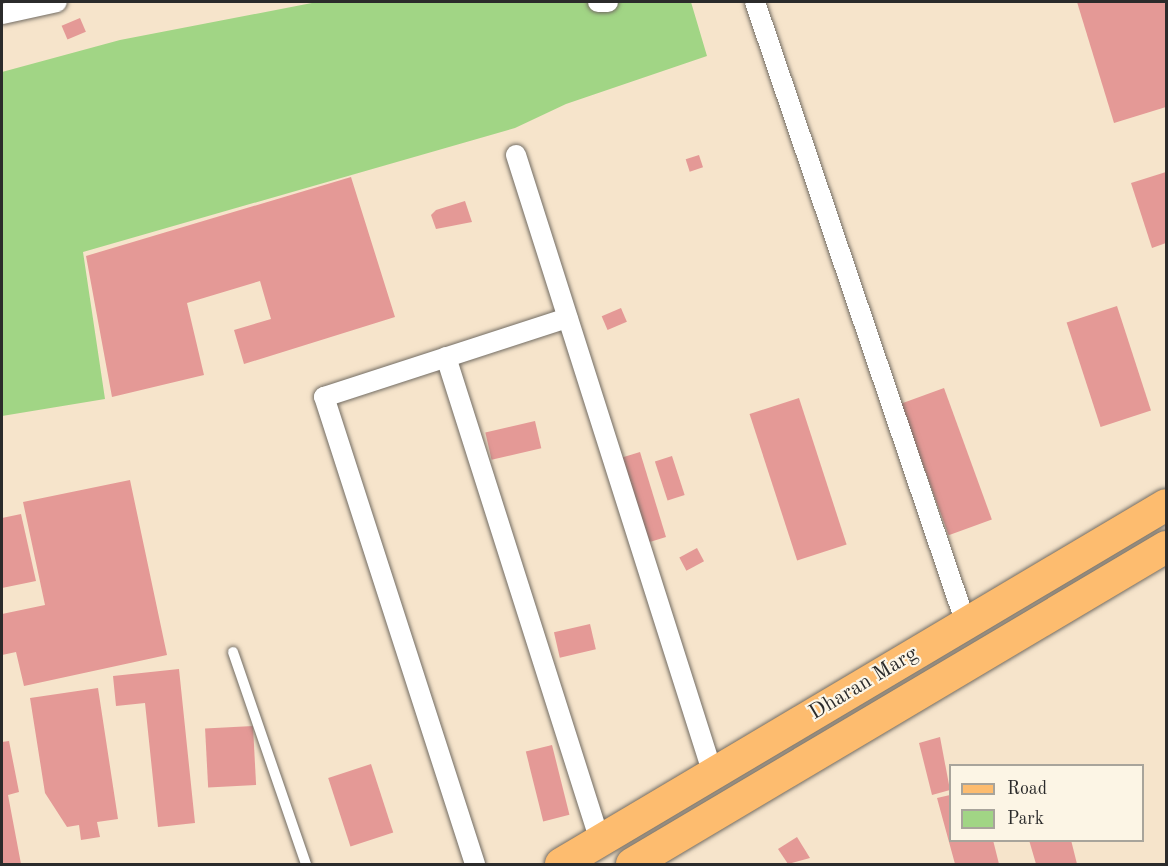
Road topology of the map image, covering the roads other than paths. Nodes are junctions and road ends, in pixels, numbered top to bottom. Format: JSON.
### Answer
{"nodes":[{"id":1,"x":57,"y":2,"type":"edge"},
{"id":2,"x":598,"y":2,"type":"edge"},
{"id":3,"x":608,"y":2,"type":"edge"},
{"id":4,"x":755,"y":2,"type":"edge"},
{"id":5,"x":2,"y":14,"type":"edge"},
{"id":6,"x":516,"y":155,"type":"dead end"},
{"id":7,"x":567,"y":318,"type":"junction"},
{"id":8,"x":446,"y":357,"type":"junction"},
{"id":9,"x":1167,"y":505,"type":"edge"},
{"id":10,"x":1167,"y":547,"type":"edge"},
{"id":11,"x":966,"y":624,"type":"junction"},
{"id":12,"x":233,"y":652,"type":"dead end"},
{"id":13,"x":713,"y":774,"type":"junction"},
{"id":14,"x":600,"y":841,"type":"junction"},
{"id":15,"x":306,"y":864,"type":"edge"},
{"id":16,"x":475,"y":864,"type":"edge"},
{"id":17,"x":561,"y":864,"type":"edge"},
{"id":18,"x":632,"y":864,"type":"edge"}],
"edges":[{"from":1,"to":5,"type":"street"},
{"from":2,"to":3,"type":"street"},
{"from":4,"to":11,"type":"street"},
{"from":6,"to":7,"type":"street"},
{"from":7,"to":8,"type":"street"},
{"from":7,"to":13,"type":"street"},
{"from":8,"to":14,"type":"street"},
{"from":8,"to":16,"type":"street"},
{"from":9,"to":11,"type":"main road","name":"Dharan Marg"},
{"from":10,"to":18,"type":"main road","name":"Dharan Marg"},
{"from":11,"to":13,"type":"main road","name":"Dharan Marg"},
{"from":12,"to":15,"type":"lane"},
{"from":13,"to":14,"type":"main road","name":"Dharan Marg"},
{"from":14,"to":17,"type":"main road","name":"Dharan Marg"}]}
